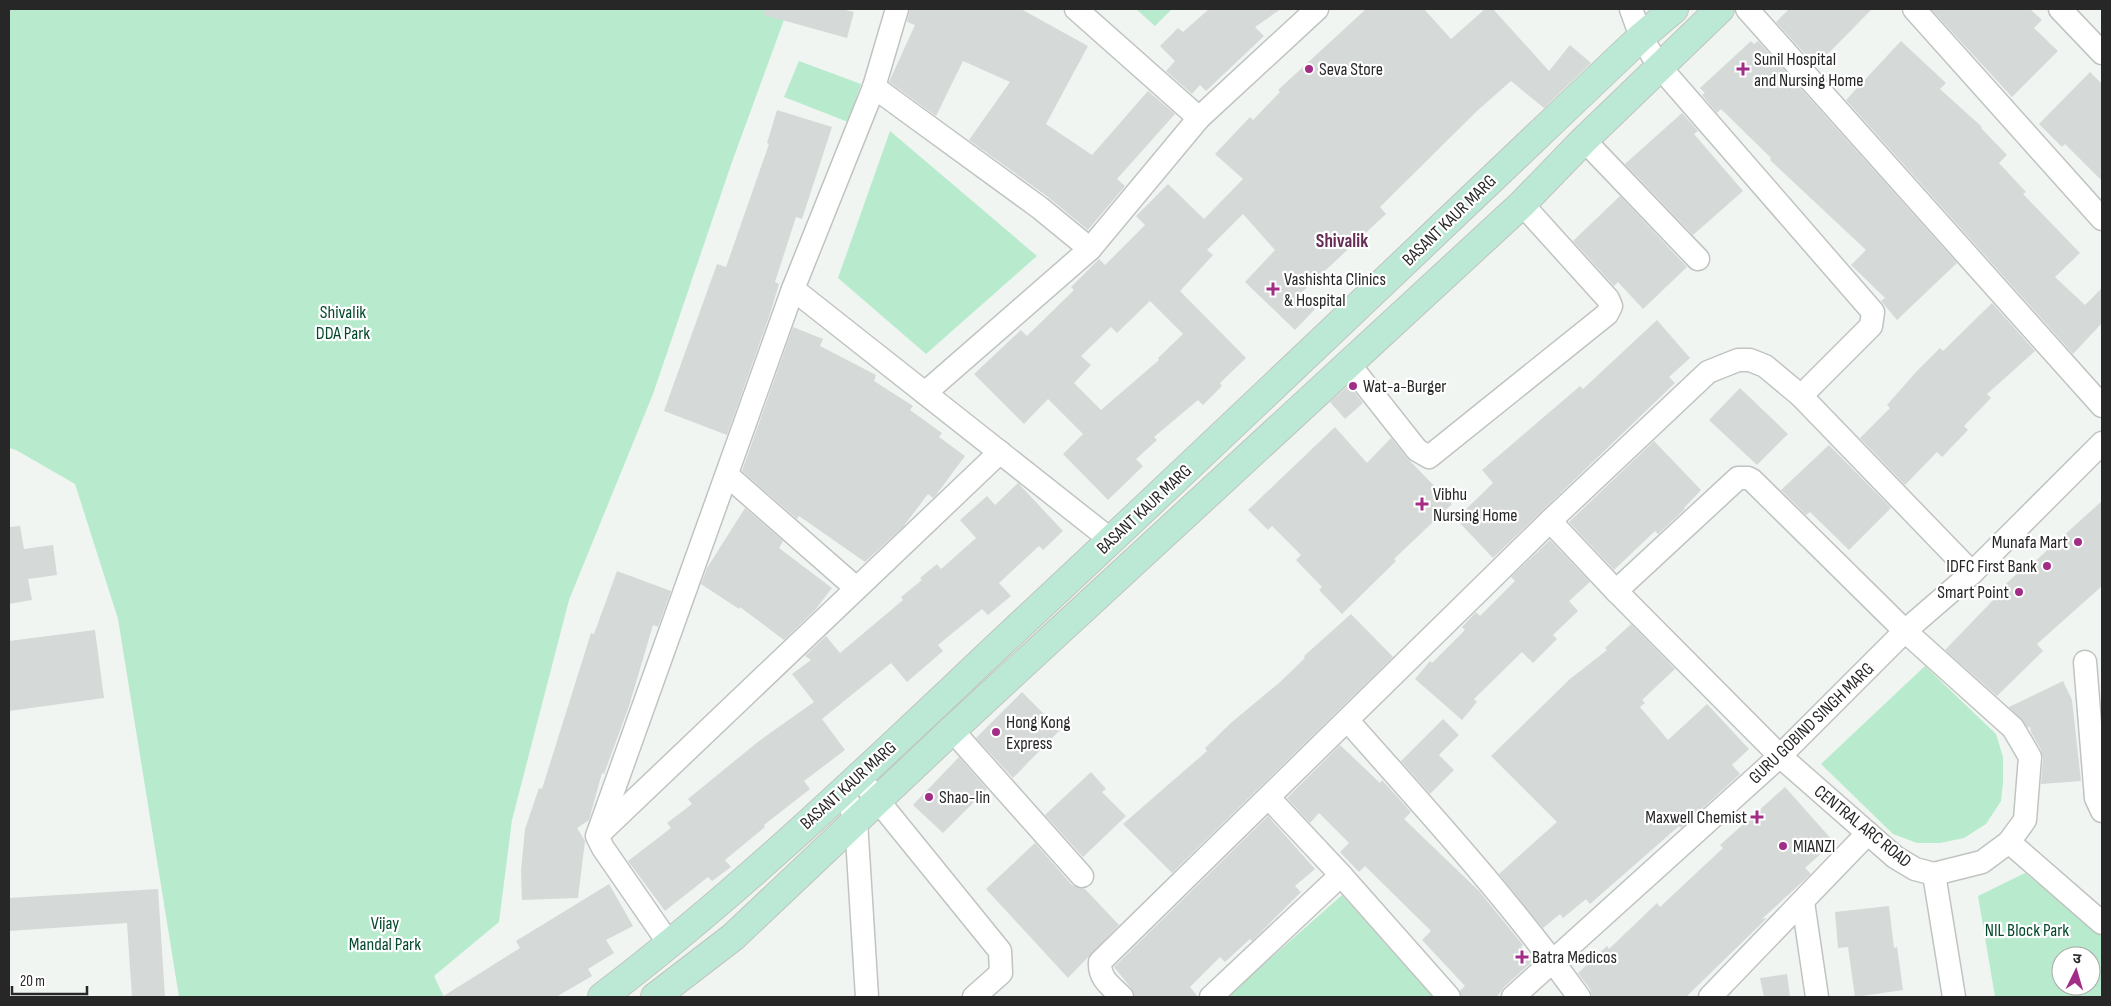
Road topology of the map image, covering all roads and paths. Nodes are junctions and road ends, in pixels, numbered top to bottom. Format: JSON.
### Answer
{"nodes":[{"id":1,"x":897,"y":9,"type":"edge"},
{"id":2,"x":1076,"y":9,"type":"edge"},
{"id":3,"x":1318,"y":9,"type":"edge"},
{"id":4,"x":1631,"y":9,"type":"edge"},
{"id":5,"x":1674,"y":9,"type":"edge"},
{"id":6,"x":1720,"y":9,"type":"edge"},
{"id":7,"x":1747,"y":9,"type":"edge"},
{"id":8,"x":1914,"y":9,"type":"edge"},
{"id":9,"x":2060,"y":9,"type":"edge"},
{"id":10,"x":1641,"y":37,"type":"junction"},
{"id":11,"x":2102,"y":53,"type":"edge"},
{"id":12,"x":1659,"y":66,"type":"junction"},
{"id":13,"x":874,"y":87,"type":"junction"},
{"id":14,"x":1199,"y":118,"type":"junction"},
{"id":15,"x":1584,"y":140,"type":"junction"},
{"id":16,"x":1522,"y":204,"type":"junction"},
{"id":17,"x":2102,"y":219,"type":"edge"},
{"id":18,"x":1090,"y":249,"type":"junction"},
{"id":19,"x":1698,"y":259,"type":"dead end"},
{"id":20,"x":793,"y":289,"type":"junction"},
{"id":21,"x":1350,"y":364,"type":"junction"},
{"id":22,"x":925,"y":393,"type":"junction"},
{"id":23,"x":1801,"y":396,"type":"junction"},
{"id":24,"x":2102,"y":406,"type":"edge"},
{"id":25,"x":2102,"y":443,"type":"edge"},
{"id":26,"x":1000,"y":452,"type":"junction"},
{"id":27,"x":727,"y":474,"type":"junction"},
{"id":28,"x":1550,"y":521,"type":"junction"},
{"id":29,"x":1111,"y":540,"type":"junction"},
{"id":30,"x":1972,"y":574,"type":"junction"},
{"id":31,"x":856,"y":588,"type":"junction"},
{"id":32,"x":1616,"y":591,"type":"junction"},
{"id":33,"x":1905,"y":631,"type":"junction"},
{"id":34,"x":2086,"y":662,"type":"dead end"},
{"id":35,"x":1348,"y":720,"type":"junction"},
{"id":36,"x":952,"y":730,"type":"junction"},
{"id":37,"x":1780,"y":756,"type":"junction"},
{"id":38,"x":851,"y":782,"type":"junction"},
{"id":39,"x":1268,"y":798,"type":"junction"},
{"id":40,"x":879,"y":800,"type":"junction"},
{"id":41,"x":2102,"y":812,"type":"edge"},
{"id":42,"x":856,"y":821,"type":"junction"},
{"id":43,"x":1868,"y":833,"type":"junction"},
{"id":44,"x":597,"y":836,"type":"junction"},
{"id":45,"x":2009,"y":842,"type":"junction"},
{"id":46,"x":1934,"y":874,"type":"junction"},
{"id":47,"x":1341,"y":875,"type":"junction"},
{"id":48,"x":1082,"y":876,"type":"dead end"},
{"id":49,"x":1803,"y":902,"type":"junction"},
{"id":50,"x":2102,"y":923,"type":"edge"},
{"id":51,"x":670,"y":945,"type":"junction"},
{"id":52,"x":1553,"y":960,"type":"junction"},
{"id":53,"x":602,"y":997,"type":"edge"},
{"id":54,"x":656,"y":997,"type":"edge"},
{"id":55,"x":867,"y":997,"type":"edge"},
{"id":56,"x":974,"y":997,"type":"edge"},
{"id":57,"x":1122,"y":997,"type":"edge"},
{"id":58,"x":1211,"y":997,"type":"edge"},
{"id":59,"x":1449,"y":997,"type":"edge"},
{"id":60,"x":1513,"y":997,"type":"edge"},
{"id":61,"x":1579,"y":997,"type":"edge"},
{"id":62,"x":1710,"y":997,"type":"edge"},
{"id":63,"x":1817,"y":997,"type":"edge"},
{"id":64,"x":1954,"y":997,"type":"edge"}],
"edges":[{"from":1,"to":13,"type":"street"},
{"from":2,"to":14,"type":"street"},
{"from":3,"to":14,"type":"street"},
{"from":4,"to":10,"type":"street"},
{"from":5,"to":10,"type":"main road","name":"BASANT KAUR MARG"},
{"from":6,"to":12,"type":"main road","name":"BASANT KAUR MARG"},
{"from":7,"to":24,"type":"street"},
{"from":8,"to":17,"type":"street"},
{"from":9,"to":11,"type":"street"},
{"from":10,"to":12,"type":"street"},
{"from":10,"to":29,"type":"main road","name":"BASANT KAUR MARG"},
{"from":12,"to":15,"type":"main road","name":"BASANT KAUR MARG"},
{"from":12,"to":23,"type":"street"},
{"from":13,"to":18,"type":"street"},
{"from":13,"to":20,"type":"street"},
{"from":14,"to":18,"type":"street"},
{"from":15,"to":16,"type":"main road","name":"BASANT KAUR MARG"},
{"from":15,"to":19,"type":"street"},
{"from":16,"to":21,"type":"main road","name":"BASANT KAUR MARG"},
{"from":16,"to":21,"type":"street"},
{"from":18,"to":22,"type":"street"},
{"from":20,"to":22,"type":"street"},
{"from":20,"to":27,"type":"street"},
{"from":21,"to":36,"type":"main road","name":"BASANT KAUR MARG"},
{"from":22,"to":26,"type":"street"},
{"from":23,"to":28,"type":"street"},
{"from":23,"to":30,"type":"street"},
{"from":25,"to":30,"type":"street","name":"GURU GOBIND SINGH MARG"},
{"from":26,"to":29,"type":"street"},
{"from":26,"to":31,"type":"street"},
{"from":27,"to":31,"type":"street"},
{"from":27,"to":44,"type":"street"},
{"from":28,"to":32,"type":"street","name":"CENTRAL ARC ROAD"},
{"from":28,"to":35,"type":"street"},
{"from":29,"to":38,"type":"main road","name":"BASANT KAUR MARG"},
{"from":30,"to":33,"type":"street","name":"GURU GOBIND SINGH MARG"},
{"from":31,"to":44,"type":"street"},
{"from":32,"to":33,"type":"street","name":"CENTRAL ARC ROAD"},
{"from":32,"to":37,"type":"street","name":"CENTRAL ARC ROAD"},
{"from":33,"to":37,"type":"street","name":"GURU GOBIND SINGH MARG"},
{"from":33,"to":45,"type":"street","name":"CENTRAL ARC ROAD"},
{"from":34,"to":41,"type":"street"},
{"from":35,"to":39,"type":"street"},
{"from":35,"to":52,"type":"street"},
{"from":36,"to":40,"type":"main road","name":"BASANT KAUR MARG"},
{"from":36,"to":48,"type":"street"},
{"from":37,"to":43,"type":"street","name":"CENTRAL ARC ROAD"},
{"from":37,"to":52,"type":"street","name":"GURU GOBIND SINGH MARG"},
{"from":38,"to":40,"type":"street"},
{"from":38,"to":42,"type":"street"},
{"from":38,"to":51,"type":"main road","name":"BASANT KAUR MARG"},
{"from":39,"to":47,"type":"street"},
{"from":39,"to":57,"type":"street"},
{"from":40,"to":42,"type":"main road","name":"BASANT KAUR MARG"},
{"from":40,"to":56,"type":"street"},
{"from":42,"to":54,"type":"main road","name":"BASANT KAUR MARG"},
{"from":42,"to":55,"type":"street"},
{"from":43,"to":46,"type":"street","name":"CENTRAL ARC ROAD"},
{"from":43,"to":49,"type":"street"},
{"from":44,"to":51,"type":"street"},
{"from":45,"to":46,"type":"street","name":"CENTRAL ARC ROAD"},
{"from":45,"to":50,"type":"street"},
{"from":46,"to":64,"type":"street"},
{"from":47,"to":58,"type":"street"},
{"from":47,"to":59,"type":"street"},
{"from":49,"to":62,"type":"street"},
{"from":49,"to":63,"type":"street"},
{"from":51,"to":53,"type":"main road","name":"BASANT KAUR MARG"},
{"from":52,"to":60,"type":"street","name":"GURU GOBIND SINGH MARG"},
{"from":52,"to":61,"type":"street"}]}
